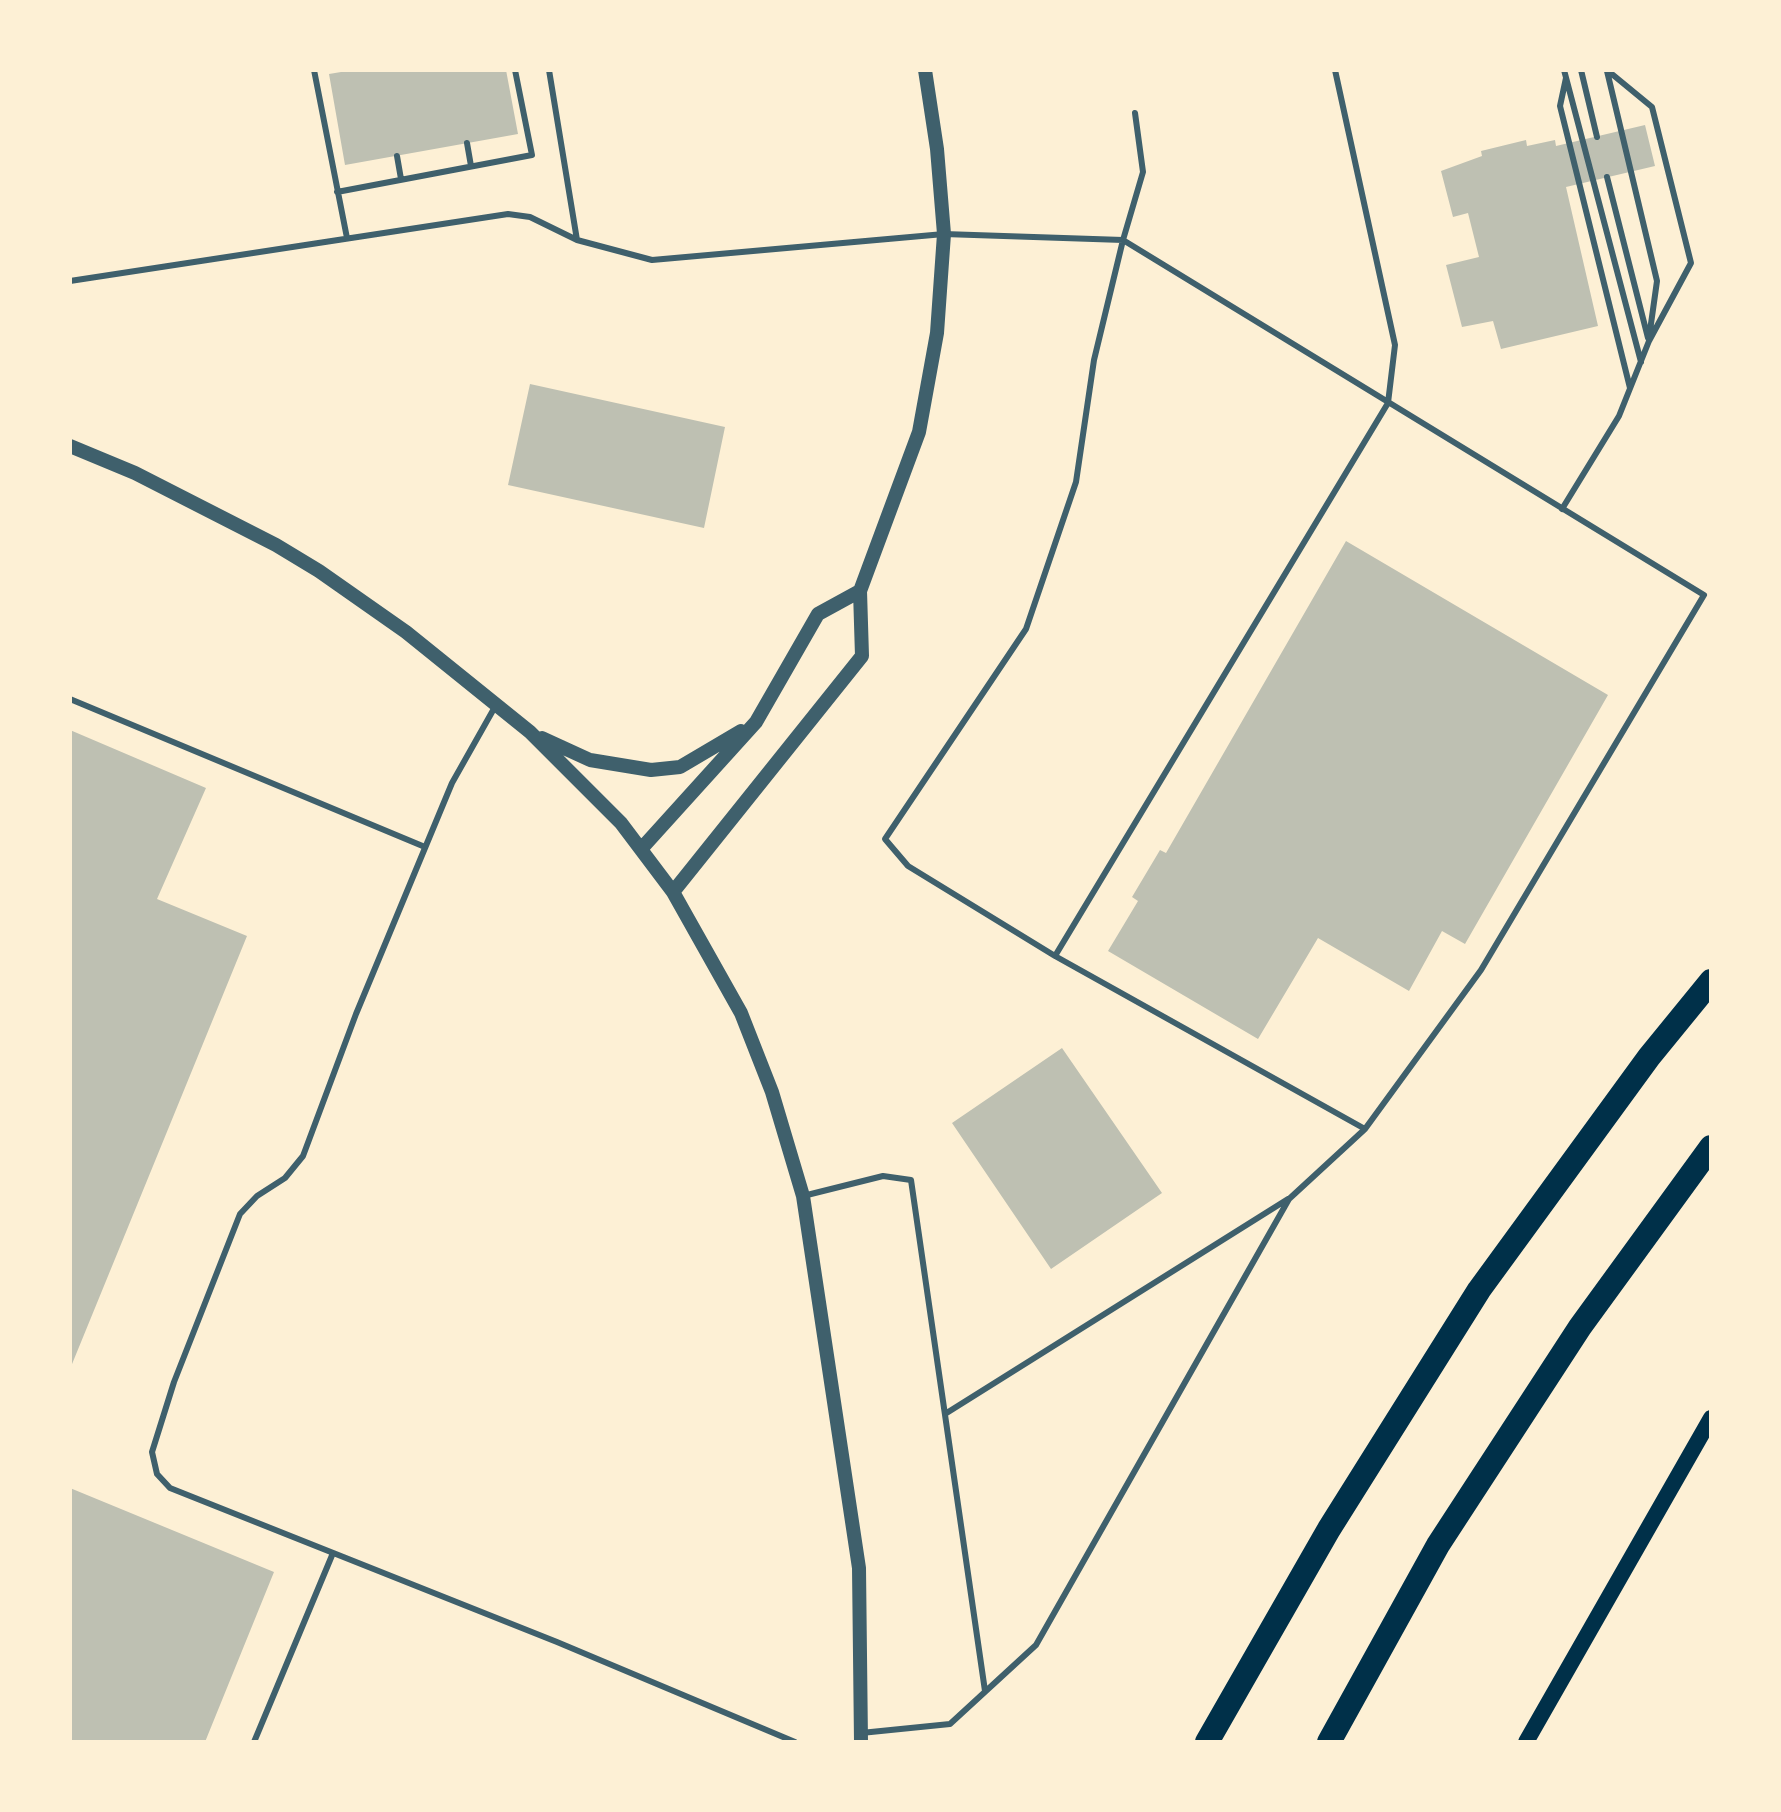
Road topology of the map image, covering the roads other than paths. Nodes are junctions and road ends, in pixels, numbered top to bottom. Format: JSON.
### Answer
{"nodes":[{"id":1,"x":314,"y":70,"type":"edge"},
{"id":2,"x":515,"y":70,"type":"edge"},
{"id":3,"x":549,"y":70,"type":"edge"},
{"id":4,"x":925,"y":70,"type":"edge"},
{"id":5,"x":1335,"y":70,"type":"edge"},
{"id":6,"x":1564,"y":70,"type":"edge"},
{"id":7,"x":1581,"y":70,"type":"edge"},
{"id":8,"x":1607,"y":70,"type":"edge"},
{"id":9,"x":1566,"y":78,"type":"junction"},
{"id":10,"x":1135,"y":113,"type":"dead end"},
{"id":11,"x":1597,"y":137,"type":"dead end"},
{"id":12,"x":467,"y":143,"type":"dead end"},
{"id":13,"x":397,"y":156,"type":"dead end"},
{"id":14,"x":471,"y":166,"type":"junction"},
{"id":15,"x":1607,"y":177,"type":"dead end"},
{"id":16,"x":401,"y":179,"type":"junction"},
{"id":17,"x":337,"y":192,"type":"junction"},
{"id":18,"x":944,"y":234,"type":"junction"},
{"id":19,"x":347,"y":238,"type":"junction"},
{"id":20,"x":577,"y":240,"type":"junction"},
{"id":21,"x":1123,"y":240,"type":"junction"},
{"id":22,"x":70,"y":281,"type":"edge"},
{"id":23,"x":1649,"y":341,"type":"junction"},
{"id":24,"x":1641,"y":362,"type":"junction"},
{"id":25,"x":1630,"y":388,"type":"junction"},
{"id":26,"x":1388,"y":403,"type":"junction"},
{"id":27,"x":70,"y":446,"type":"edge"},
{"id":28,"x":1562,"y":509,"type":"junction"},
{"id":29,"x":860,"y":591,"type":"junction"},
{"id":30,"x":70,"y":699,"type":"edge"},
{"id":31,"x":497,"y":703,"type":"junction"},
{"id":32,"x":756,"y":722,"type":"junction"},
{"id":33,"x":530,"y":732,"type":"junction"},
{"id":34,"x":425,"y":847,"type":"junction"},
{"id":35,"x":642,"y":848,"type":"junction"},
{"id":36,"x":673,"y":892,"type":"junction"},
{"id":37,"x":1055,"y":956,"type":"junction"},
{"id":38,"x":1711,"y":981,"type":"edge"},
{"id":39,"x":1365,"y":1129,"type":"junction"},
{"id":40,"x":1711,"y":1147,"type":"edge"},
{"id":41,"x":803,"y":1196,"type":"junction"},
{"id":42,"x":1289,"y":1199,"type":"junction"},
{"id":43,"x":945,"y":1414,"type":"junction"},
{"id":44,"x":1711,"y":1418,"type":"edge"},
{"id":45,"x":333,"y":1553,"type":"junction"},
{"id":46,"x":985,"y":1691,"type":"junction"},
{"id":47,"x":861,"y":1738,"type":"edge"},
{"id":48,"x":254,"y":1742,"type":"edge"},
{"id":49,"x":795,"y":1742,"type":"edge"},
{"id":50,"x":1207,"y":1742,"type":"edge"},
{"id":51,"x":1329,"y":1742,"type":"edge"},
{"id":52,"x":1526,"y":1742,"type":"edge"}],
"edges":[{"from":1,"to":17,"type":"lane"},
{"from":2,"to":14,"type":"lane"},
{"from":3,"to":20,"type":"lane"},
{"from":4,"to":18,"type":"street"},
{"from":5,"to":26,"type":"lane"},
{"from":6,"to":9,"type":"lane"},
{"from":7,"to":11,"type":"lane"},
{"from":8,"to":23,"type":"lane"},
{"from":8,"to":23,"type":"lane"},
{"from":9,"to":24,"type":"lane"},
{"from":9,"to":25,"type":"lane"},
{"from":10,"to":21,"type":"lane"},
{"from":12,"to":14,"type":"lane"},
{"from":13,"to":16,"type":"lane"},
{"from":14,"to":16,"type":"lane"},
{"from":15,"to":23,"type":"lane"},
{"from":16,"to":17,"type":"lane"},
{"from":17,"to":19,"type":"lane"},
{"from":18,"to":20,"type":"lane"},
{"from":18,"to":21,"type":"lane"},
{"from":18,"to":29,"type":"street"},
{"from":19,"to":20,"type":"lane"},
{"from":19,"to":22,"type":"lane"},
{"from":21,"to":26,"type":"lane"},
{"from":21,"to":37,"type":"lane"},
{"from":23,"to":24,"type":"lane"},
{"from":24,"to":25,"type":"lane"},
{"from":25,"to":28,"type":"lane"},
{"from":26,"to":28,"type":"lane"},
{"from":26,"to":37,"type":"lane"},
{"from":27,"to":31,"type":"street"},
{"from":28,"to":39,"type":"lane"},
{"from":29,"to":32,"type":"street"},
{"from":29,"to":36,"type":"street"},
{"from":30,"to":34,"type":"lane"},
{"from":31,"to":33,"type":"street"},
{"from":31,"to":34,"type":"lane"},
{"from":32,"to":33,"type":"street"},
{"from":32,"to":35,"type":"street"},
{"from":33,"to":35,"type":"street"},
{"from":34,"to":45,"type":"lane"},
{"from":35,"to":36,"type":"street"},
{"from":36,"to":41,"type":"street"},
{"from":37,"to":39,"type":"lane"},
{"from":38,"to":50,"type":"highway"},
{"from":39,"to":42,"type":"lane"},
{"from":40,"to":51,"type":"highway"},
{"from":41,"to":43,"type":"lane"},
{"from":41,"to":47,"type":"street"},
{"from":42,"to":43,"type":"lane"},
{"from":42,"to":46,"type":"lane"},
{"from":43,"to":46,"type":"lane"},
{"from":44,"to":52,"type":"main road"},
{"from":45,"to":48,"type":"lane"},
{"from":45,"to":49,"type":"lane"},
{"from":46,"to":47,"type":"lane"}]}
